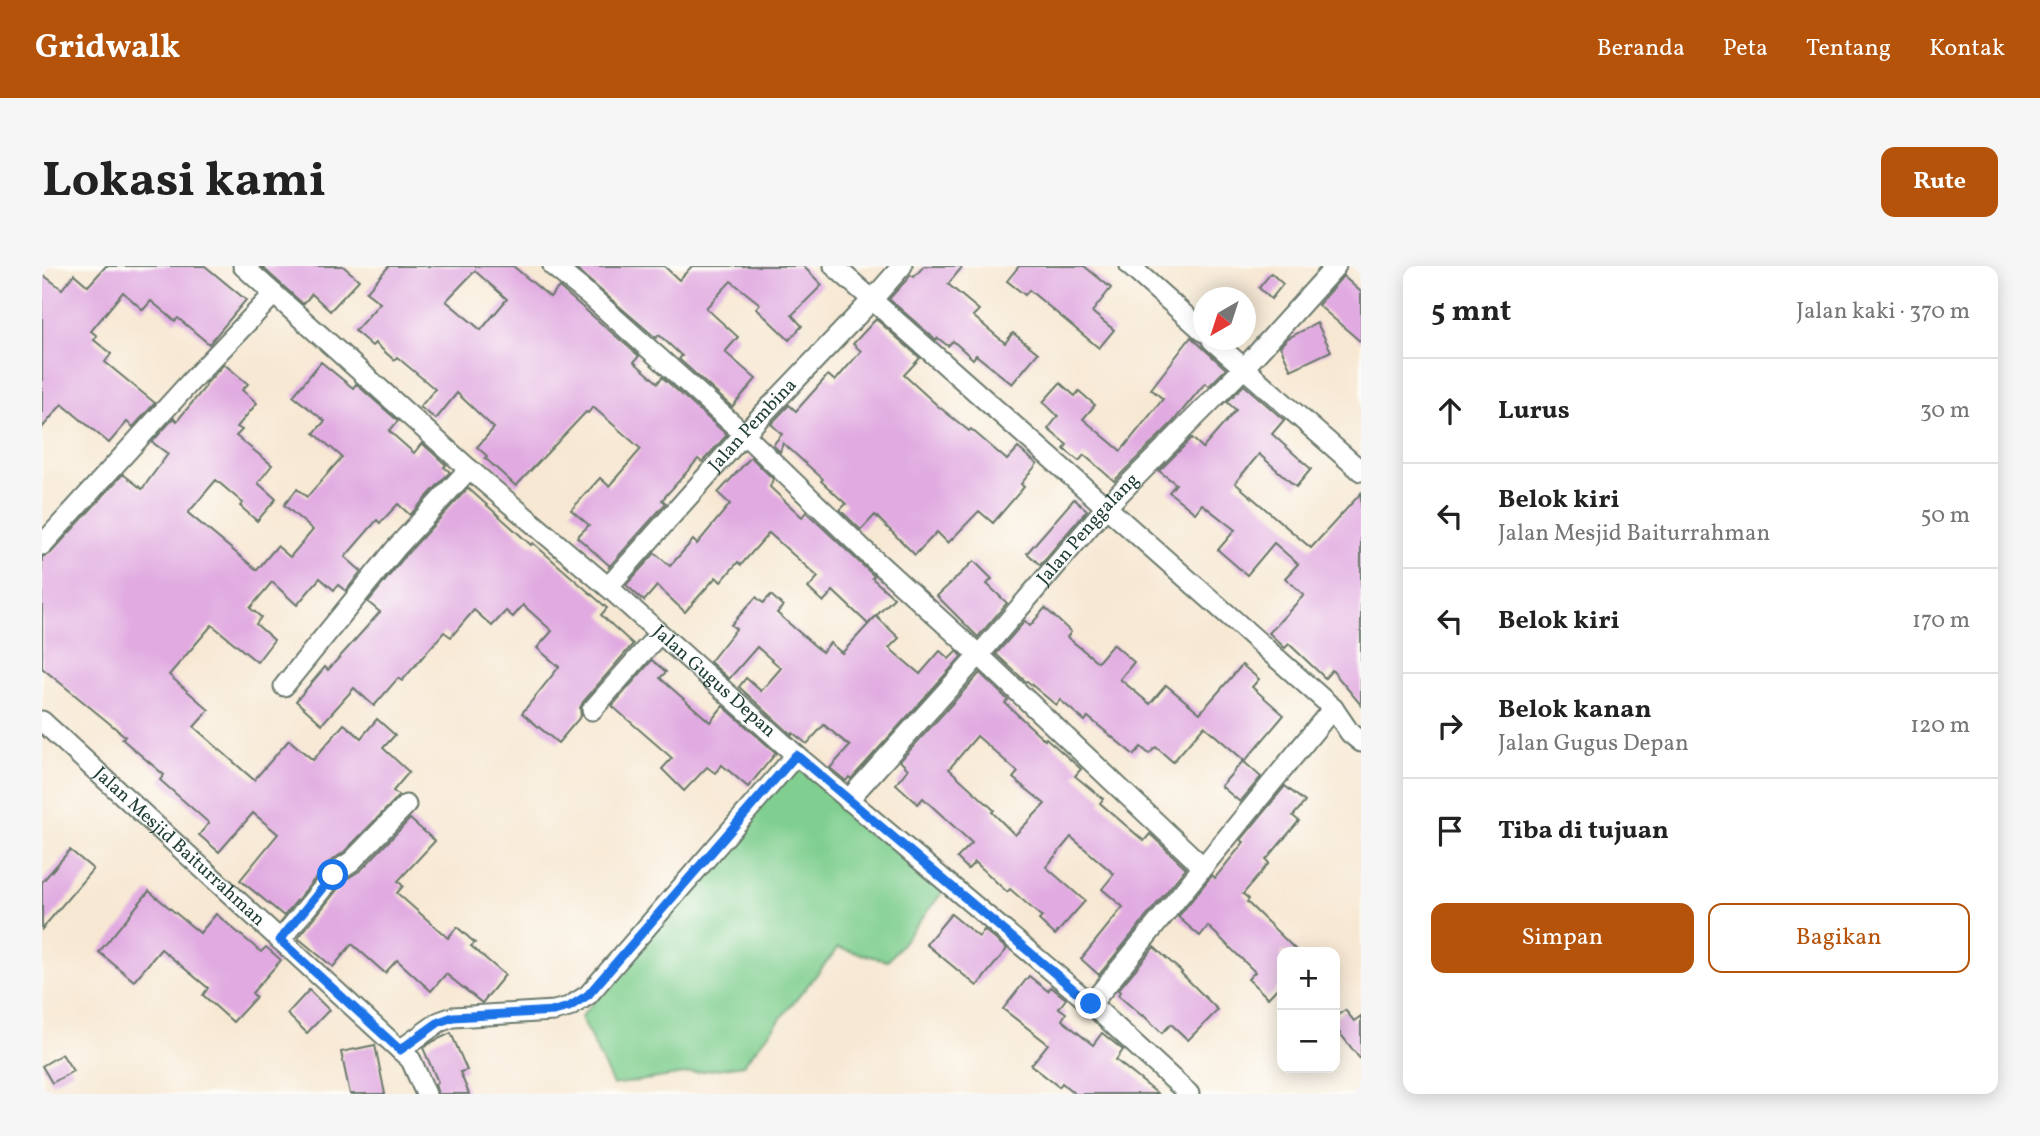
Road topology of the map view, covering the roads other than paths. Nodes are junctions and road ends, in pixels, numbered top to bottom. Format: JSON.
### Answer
{"nodes":[{"id":1,"x":553,"y":266,"type":"edge"},
{"id":2,"x":834,"y":266,"type":"edge"},
{"id":3,"x":902,"y":266,"type":"edge"},
{"id":4,"x":1130,"y":266,"type":"edge"},
{"id":5,"x":1336,"y":266,"type":"edge"},
{"id":6,"x":256,"y":270,"type":"edge"},
{"id":7,"x":274,"y":293,"type":"junction"},
{"id":8,"x":872,"y":300,"type":"junction"},
{"id":9,"x":1193,"y":323,"type":"edge"},
{"id":10,"x":1223,"y":350,"type":"edge"},
{"id":11,"x":1244,"y":368,"type":"junction"},
{"id":12,"x":744,"y":434,"type":"junction"},
{"id":13,"x":469,"y":469,"type":"junction"},
{"id":14,"x":1361,"y":471,"type":"edge"},
{"id":15,"x":1107,"y":506,"type":"junction"},
{"id":16,"x":42,"y":545,"type":"edge"},
{"id":17,"x":608,"y":587,"type":"junction"},
{"id":18,"x":659,"y":634,"type":"junction"},
{"id":19,"x":979,"y":655,"type":"junction"},
{"id":20,"x":284,"y":686,"type":"dead end"},
{"id":21,"x":1333,"y":708,"type":"junction"},
{"id":22,"x":592,"y":710,"type":"dead end"},
{"id":23,"x":42,"y":721,"type":"edge"},
{"id":24,"x":1361,"y":742,"type":"edge"},
{"id":25,"x":796,"y":755,"type":"junction"},
{"id":26,"x":848,"y":800,"type":"junction"},
{"id":27,"x":406,"y":805,"type":"dead end"},
{"id":28,"x":1203,"y":867,"type":"junction"},
{"id":29,"x":280,"y":940,"type":"junction"},
{"id":30,"x":1091,"y":1004,"type":"junction"},
{"id":31,"x":400,"y":1050,"type":"junction"},
{"id":32,"x":426,"y":1094,"type":"edge"},
{"id":33,"x":1189,"y":1094,"type":"edge"}],
"edges":[{"from":1,"to":12,"type":"street"},
{"from":2,"to":8,"type":"street"},
{"from":3,"to":8,"type":"street","name":"Jalan Pembina"},
{"from":4,"to":9,"type":"street"},
{"from":5,"to":11,"type":"street","name":"Jalan Penggalang"},
{"from":6,"to":7,"type":"street","name":"Jalan Gugus Depan"},
{"from":7,"to":13,"type":"street","name":"Jalan Gugus Depan"},
{"from":7,"to":16,"type":"street"},
{"from":8,"to":12,"type":"street","name":"Jalan Pembina"},
{"from":8,"to":15,"type":"street"},
{"from":10,"to":11,"type":"street"},
{"from":11,"to":14,"type":"street"},
{"from":11,"to":15,"type":"street","name":"Jalan Penggalang"},
{"from":12,"to":17,"type":"street","name":"Jalan Pembina"},
{"from":12,"to":19,"type":"street"},
{"from":13,"to":17,"type":"street","name":"Jalan Gugus Depan"},
{"from":13,"to":20,"type":"street"},
{"from":15,"to":19,"type":"street","name":"Jalan Penggalang"},
{"from":15,"to":21,"type":"street"},
{"from":17,"to":18,"type":"street","name":"Jalan Gugus Depan"},
{"from":18,"to":22,"type":"street"},
{"from":18,"to":25,"type":"street","name":"Jalan Gugus Depan"},
{"from":19,"to":26,"type":"street","name":"Jalan Penggalang"},
{"from":19,"to":28,"type":"street"},
{"from":21,"to":24,"type":"street"},
{"from":21,"to":28,"type":"street"},
{"from":23,"to":29,"type":"street","name":"Jalan Mesjid Baiturrahman"},
{"from":25,"to":26,"type":"street","name":"Jalan Gugus Depan"},
{"from":25,"to":31,"type":"street"},
{"from":26,"to":30,"type":"street","name":"Jalan Gugus Depan"},
{"from":27,"to":29,"type":"street"},
{"from":28,"to":30,"type":"street"},
{"from":29,"to":31,"type":"street","name":"Jalan Mesjid Baiturrahman"},
{"from":30,"to":33,"type":"street","name":"Jalan Gugus Depan"},
{"from":31,"to":32,"type":"street","name":"Jalan Mesjid Baiturrahman"}]}
